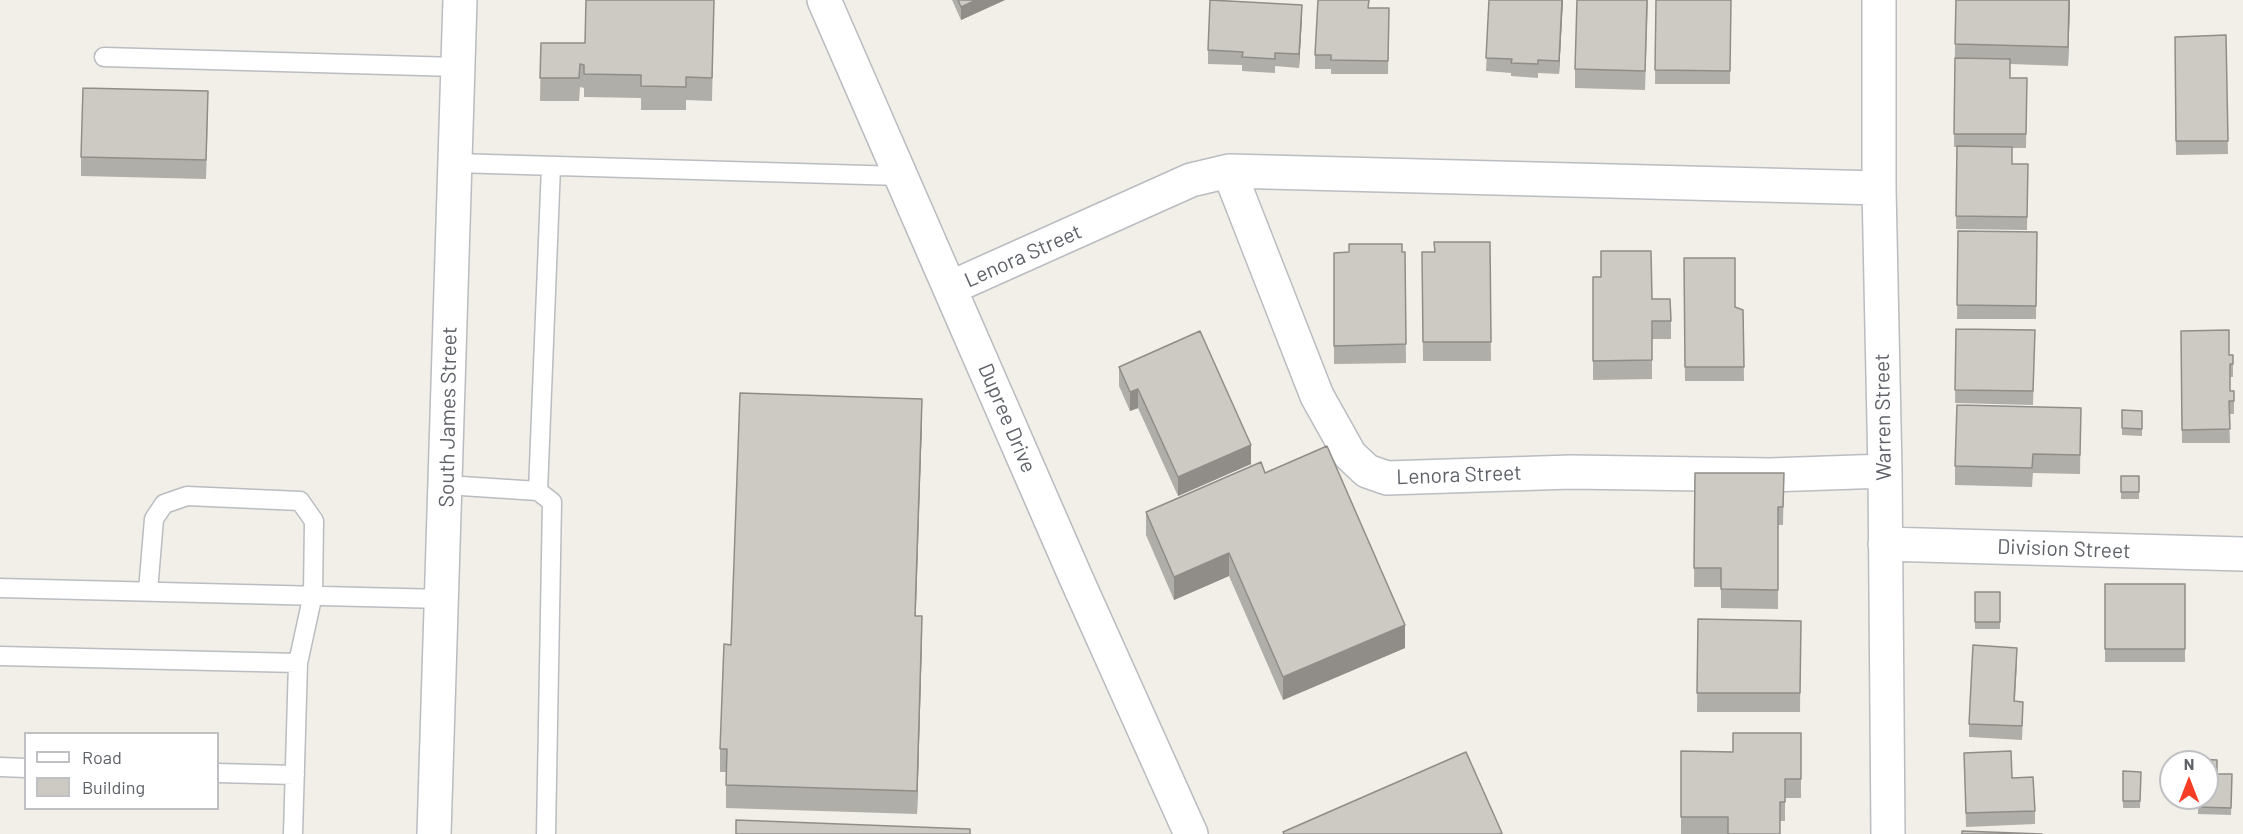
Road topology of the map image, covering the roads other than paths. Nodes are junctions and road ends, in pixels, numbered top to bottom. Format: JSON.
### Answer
{"nodes":[{"id":1,"x":460,"y":0,"type":"edge"},
{"id":2,"x":824,"y":0,"type":"edge"},
{"id":3,"x":1879,"y":0,"type":"edge"},
{"id":4,"x":104,"y":57,"type":"dead end"},
{"id":5,"x":457,"y":67,"type":"junction"},
{"id":6,"x":454,"y":163,"type":"junction"},
{"id":7,"x":551,"y":166,"type":"junction"},
{"id":8,"x":1228,"y":171,"type":"junction"},
{"id":9,"x":901,"y":176,"type":"junction"},
{"id":10,"x":1879,"y":188,"type":"junction"},
{"id":11,"x":950,"y":288,"type":"junction"},
{"id":12,"x":1885,"y":471,"type":"junction"},
{"id":13,"x":446,"y":485,"type":"junction"},
{"id":14,"x":538,"y":491,"type":"junction"},
{"id":15,"x":1885,"y":544,"type":"junction"},
{"id":16,"x":2243,"y":554,"type":"edge"},
{"id":17,"x":0,"y":588,"type":"edge"},
{"id":18,"x":148,"y":591,"type":"junction"},
{"id":19,"x":313,"y":594,"type":"junction"},
{"id":20,"x":443,"y":599,"type":"junction"},
{"id":21,"x":0,"y":656,"type":"edge"},
{"id":22,"x":298,"y":663,"type":"junction"},
{"id":23,"x":0,"y":767,"type":"edge"},
{"id":24,"x":24,"y":768,"type":"edge"},
{"id":25,"x":219,"y":773,"type":"edge"},
{"id":26,"x":295,"y":776,"type":"junction"},
{"id":27,"x":293,"y":834,"type":"edge"},
{"id":28,"x":434,"y":834,"type":"edge"},
{"id":29,"x":546,"y":834,"type":"edge"},
{"id":30,"x":1191,"y":834,"type":"edge"},
{"id":31,"x":1887,"y":834,"type":"edge"}],
"edges":[{"from":1,"to":5,"type":"street","name":"South James Street"},
{"from":2,"to":9,"type":"street","name":"Dupree Drive"},
{"from":3,"to":10,"type":"street","name":"Warren Street"},
{"from":4,"to":5,"type":"lane"},
{"from":5,"to":6,"type":"street","name":"South James Street"},
{"from":6,"to":7,"type":"lane"},
{"from":6,"to":13,"type":"street","name":"South James Street"},
{"from":7,"to":9,"type":"lane"},
{"from":7,"to":14,"type":"lane"},
{"from":8,"to":10,"type":"street","name":"Lenora Street"},
{"from":8,"to":11,"type":"street","name":"Lenora Street"},
{"from":8,"to":12,"type":"street","name":"Lenora Street"},
{"from":9,"to":11,"type":"street","name":"Dupree Drive"},
{"from":10,"to":12,"type":"street","name":"Warren Street"},
{"from":11,"to":30,"type":"street","name":"Dupree Drive"},
{"from":12,"to":15,"type":"street","name":"Warren Street"},
{"from":13,"to":14,"type":"lane"},
{"from":13,"to":20,"type":"street","name":"South James Street"},
{"from":14,"to":29,"type":"lane"},
{"from":15,"to":16,"type":"street","name":"Division Street"},
{"from":15,"to":31,"type":"street","name":"Warren Street"},
{"from":17,"to":18,"type":"lane"},
{"from":18,"to":19,"type":"lane"},
{"from":18,"to":19,"type":"lane"},
{"from":19,"to":20,"type":"lane"},
{"from":19,"to":22,"type":"lane"},
{"from":20,"to":28,"type":"street","name":"South James Street"},
{"from":21,"to":22,"type":"lane"},
{"from":22,"to":26,"type":"lane"},
{"from":23,"to":24,"type":"lane"},
{"from":25,"to":26,"type":"lane"},
{"from":26,"to":27,"type":"lane"}]}
